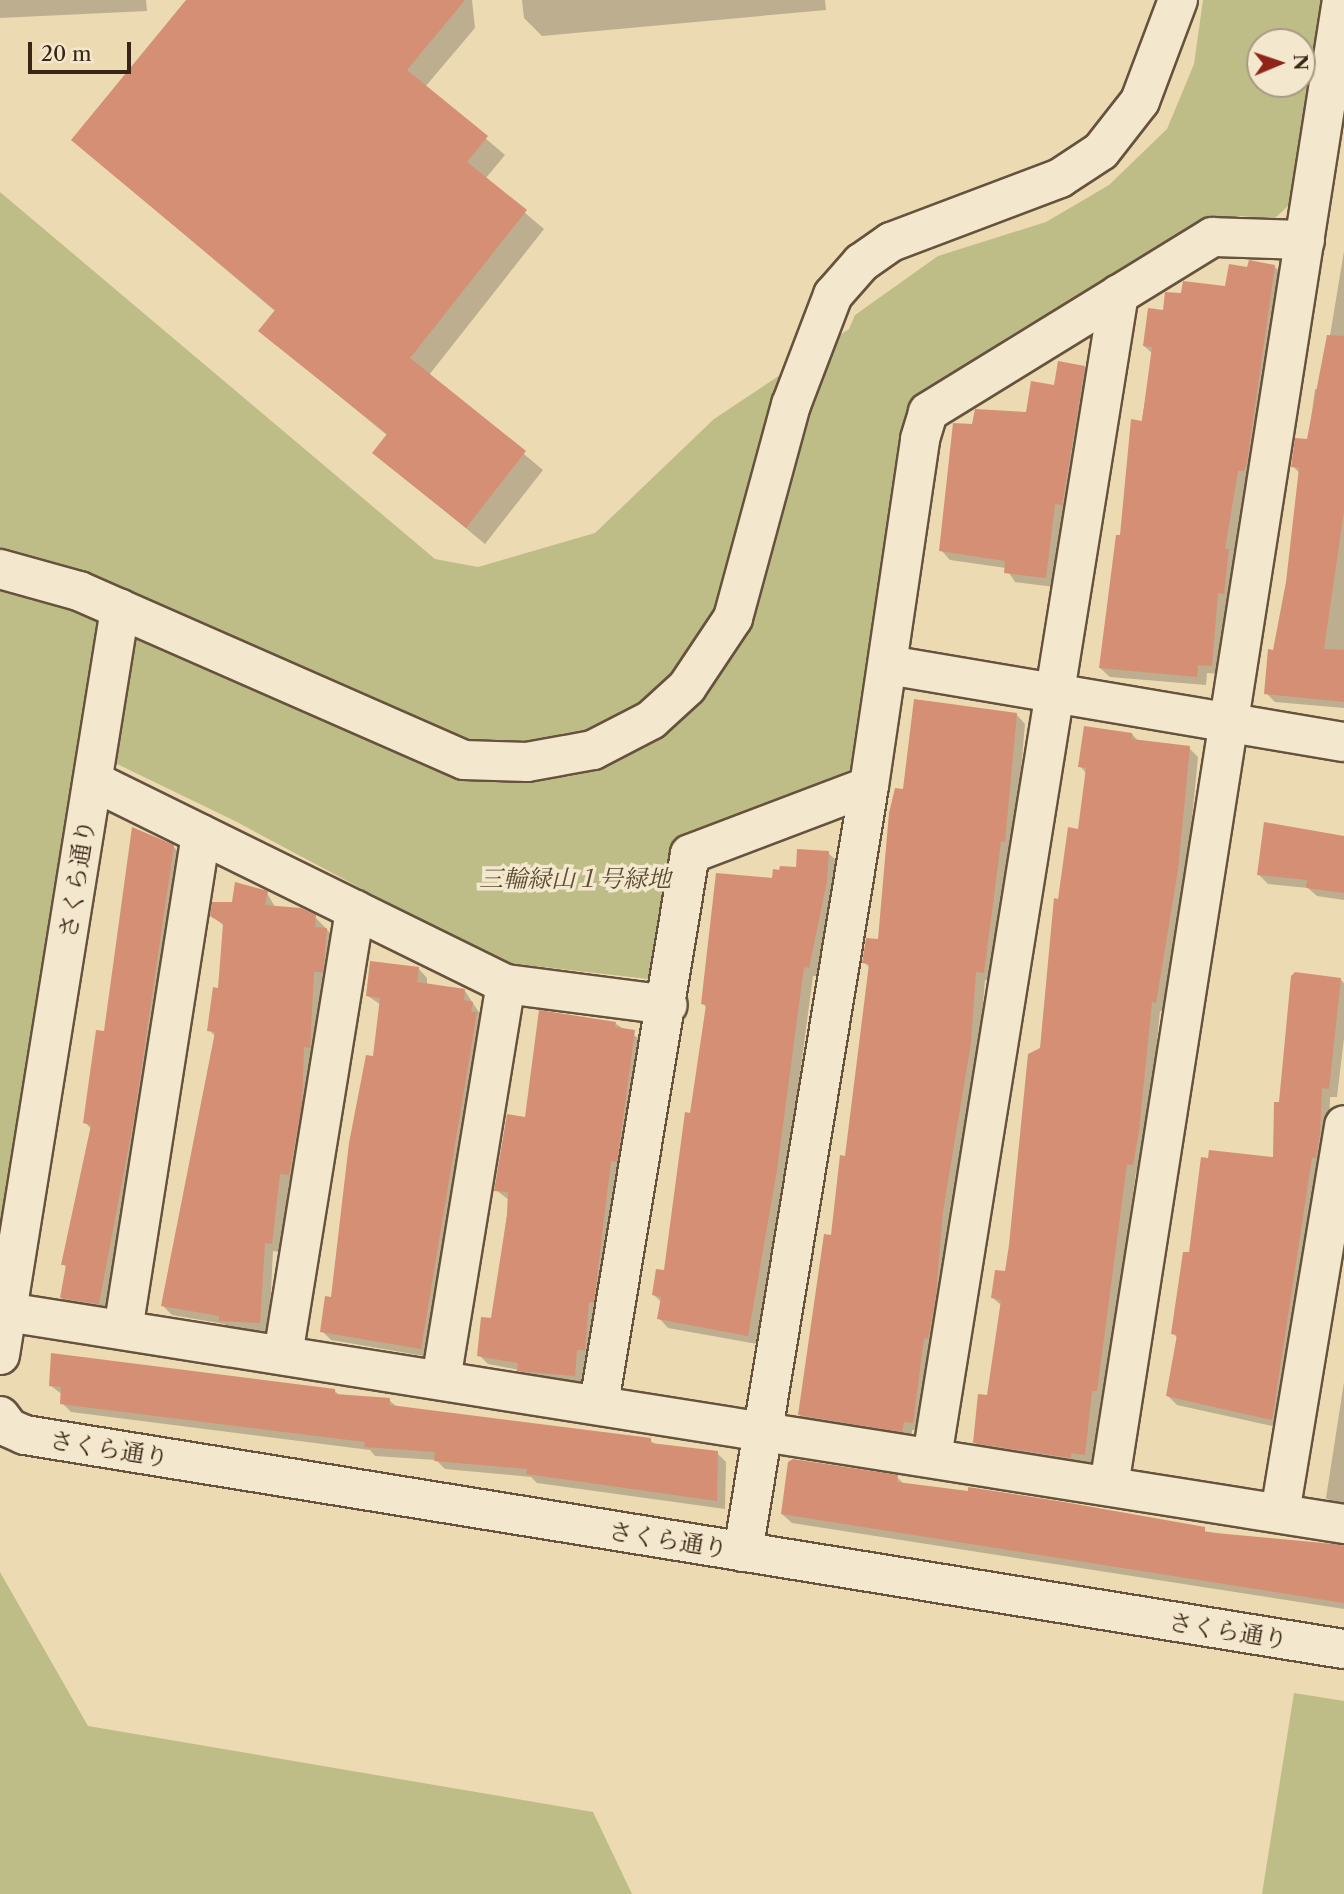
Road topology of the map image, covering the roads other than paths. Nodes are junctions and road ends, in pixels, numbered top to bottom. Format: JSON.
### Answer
{"nodes":[{"id":1,"x":1178,"y":0,"type":"edge"},
{"id":2,"x":1342,"y":0,"type":"edge"},
{"id":3,"x":1305,"y":240,"type":"junction"},
{"id":4,"x":1119,"y":294,"type":"junction"},
{"id":5,"x":0,"y":569,"type":"edge"},
{"id":6,"x":120,"y":609,"type":"junction"},
{"id":7,"x":887,"y":665,"type":"junction"},
{"id":8,"x":1055,"y":693,"type":"junction"},
{"id":9,"x":1229,"y":723,"type":"junction"},
{"id":10,"x":1344,"y":742,"type":"edge"},
{"id":11,"x":93,"y":781,"type":"junction"},
{"id":12,"x":869,"y":786,"type":"junction"},
{"id":13,"x":201,"y":834,"type":"junction"},
{"id":14,"x":355,"y":910,"type":"junction"},
{"id":15,"x":506,"y":984,"type":"junction"},
{"id":16,"x":668,"y":1005,"type":"junction"},
{"id":17,"x":1344,"y":1125,"type":"edge"},
{"id":18,"x":7,"y":1312,"type":"junction"},
{"id":19,"x":123,"y":1330,"type":"junction"},
{"id":20,"x":0,"y":1355,"type":"edge"},
{"id":21,"x":283,"y":1355,"type":"junction"},
{"id":22,"x":441,"y":1380,"type":"junction"},
{"id":23,"x":599,"y":1404,"type":"junction"},
{"id":24,"x":0,"y":1416,"type":"edge"},
{"id":25,"x":764,"y":1430,"type":"junction"},
{"id":26,"x":932,"y":1457,"type":"junction"},
{"id":27,"x":1109,"y":1486,"type":"junction"},
{"id":28,"x":1280,"y":1513,"type":"junction"},
{"id":29,"x":1344,"y":1524,"type":"edge"},
{"id":30,"x":743,"y":1552,"type":"junction"},
{"id":31,"x":1344,"y":1649,"type":"edge"}],
"edges":[{"from":1,"to":6,"type":"street"},
{"from":2,"to":3,"type":"street"},
{"from":3,"to":4,"type":"street"},
{"from":3,"to":9,"type":"street"},
{"from":4,"to":7,"type":"street"},
{"from":4,"to":8,"type":"street"},
{"from":5,"to":6,"type":"street"},
{"from":6,"to":11,"type":"street","name":"さくら通り"},
{"from":7,"to":8,"type":"street"},
{"from":7,"to":12,"type":"street"},
{"from":8,"to":9,"type":"street"},
{"from":8,"to":26,"type":"street"},
{"from":9,"to":10,"type":"street"},
{"from":9,"to":27,"type":"street"},
{"from":11,"to":13,"type":"street"},
{"from":11,"to":18,"type":"street","name":"さくら通り"},
{"from":12,"to":16,"type":"street"},
{"from":12,"to":25,"type":"street"},
{"from":13,"to":14,"type":"street"},
{"from":13,"to":19,"type":"street"},
{"from":14,"to":15,"type":"street"},
{"from":14,"to":21,"type":"street"},
{"from":15,"to":16,"type":"street"},
{"from":15,"to":22,"type":"street"},
{"from":16,"to":23,"type":"street"},
{"from":17,"to":28,"type":"street"},
{"from":18,"to":19,"type":"street"},
{"from":18,"to":20,"type":"street","name":"さくら通り"},
{"from":19,"to":21,"type":"street"},
{"from":21,"to":22,"type":"street"},
{"from":22,"to":23,"type":"street"},
{"from":23,"to":25,"type":"street"},
{"from":24,"to":30,"type":"street","name":"さくら通り"},
{"from":25,"to":26,"type":"street"},
{"from":25,"to":30,"type":"street"},
{"from":26,"to":27,"type":"street"},
{"from":27,"to":28,"type":"street"},
{"from":28,"to":29,"type":"street"},
{"from":30,"to":31,"type":"street","name":"さくら通り"}]}
